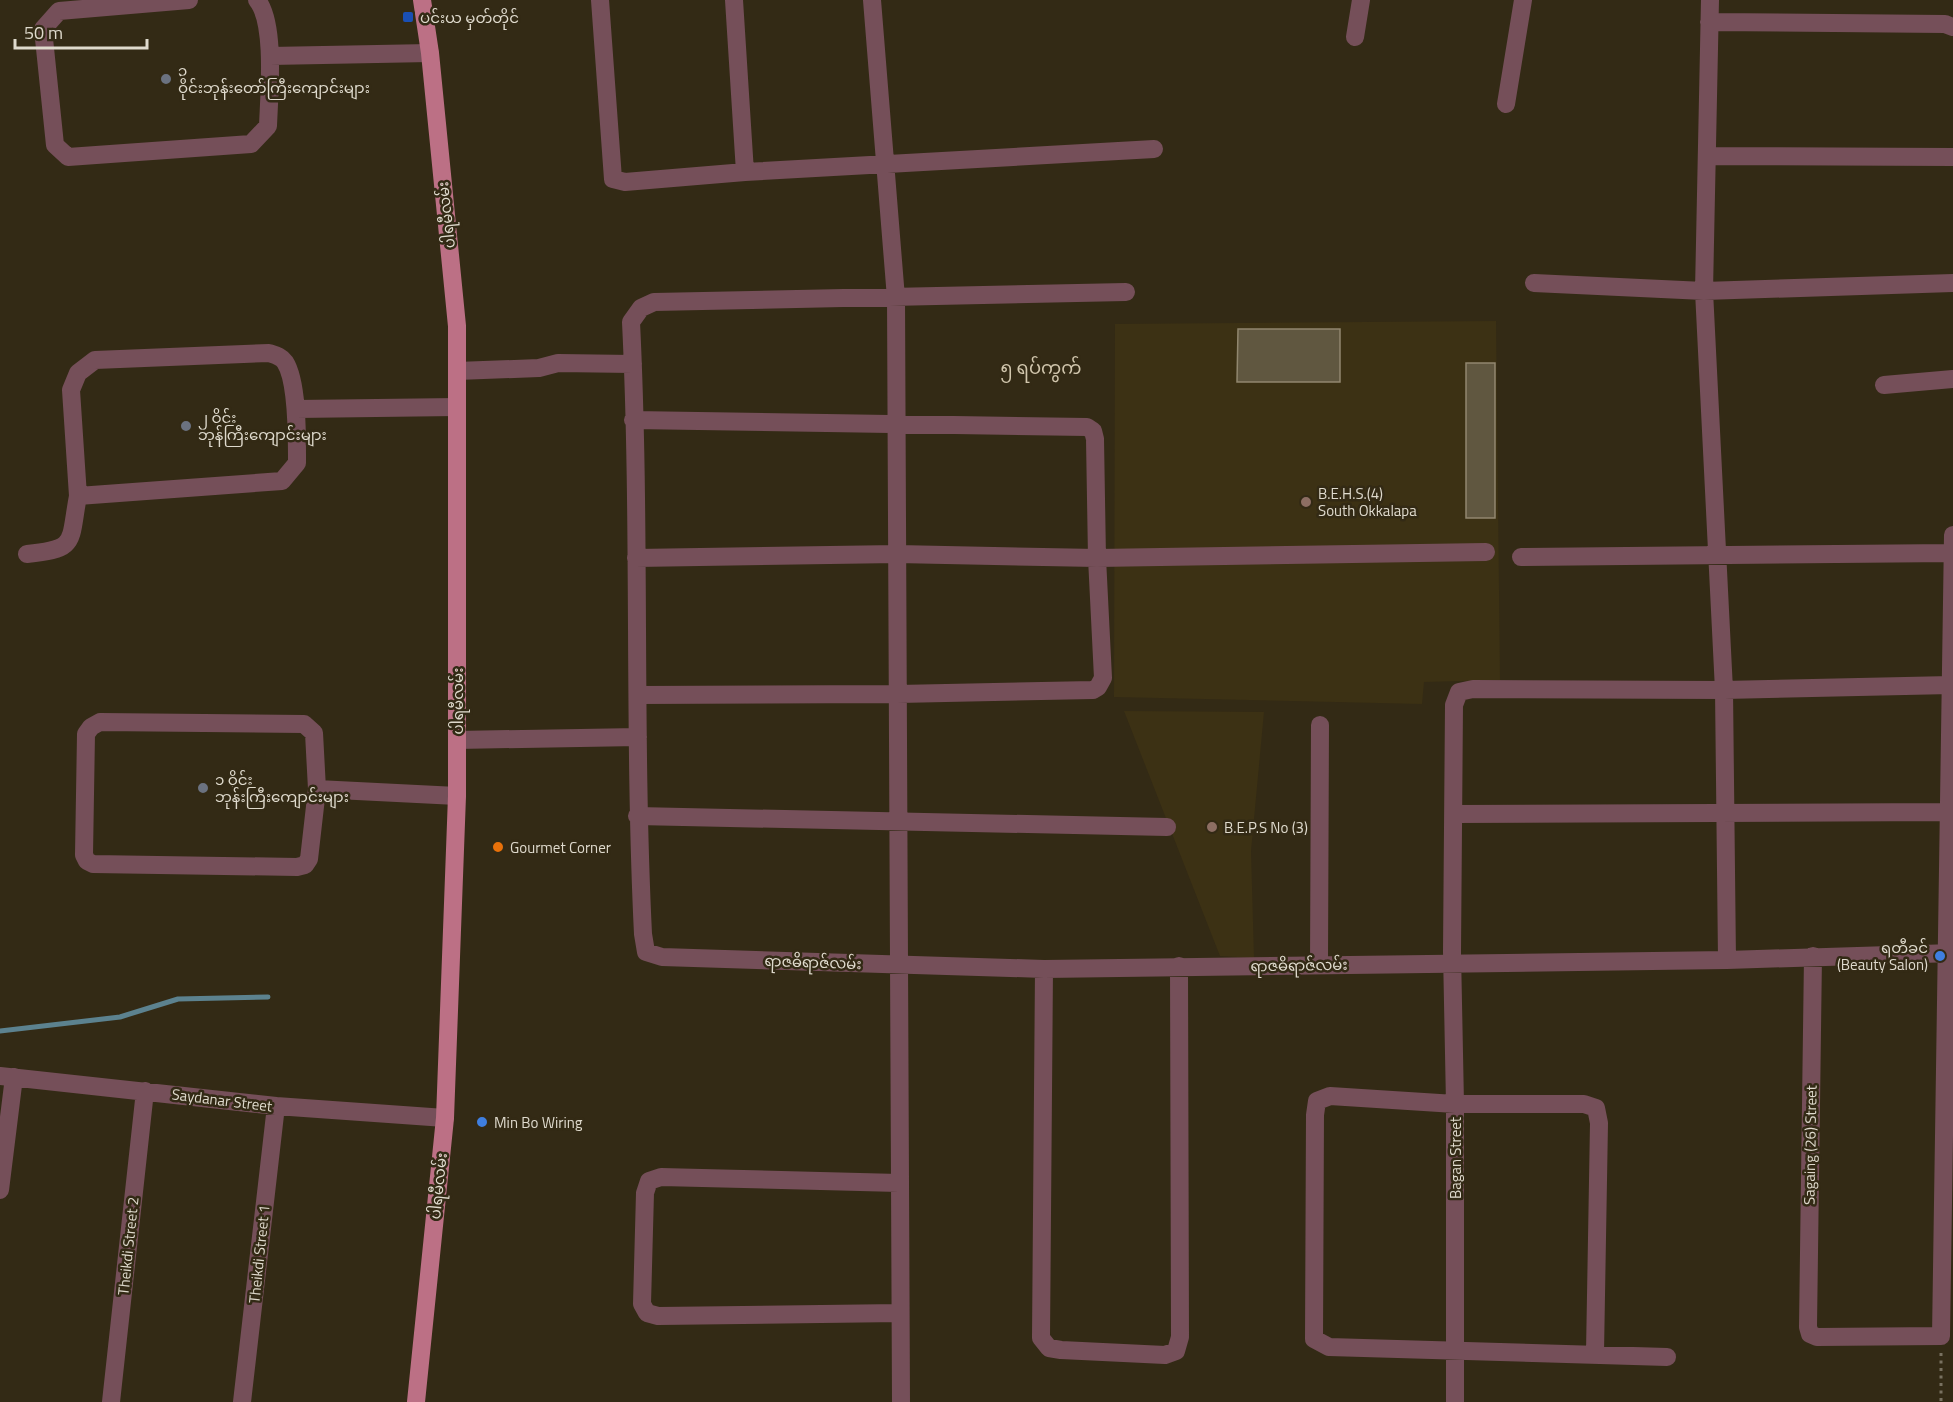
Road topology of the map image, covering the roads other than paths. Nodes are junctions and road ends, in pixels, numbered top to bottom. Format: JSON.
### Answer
{"nodes":[{"id":1,"x":189,"y":0,"type":"edge"},
{"id":2,"x":257,"y":0,"type":"edge"},
{"id":3,"x":422,"y":0,"type":"edge"},
{"id":4,"x":600,"y":0,"type":"edge"},
{"id":5,"x":734,"y":0,"type":"edge"},
{"id":6,"x":872,"y":0,"type":"edge"},
{"id":7,"x":1360,"y":0,"type":"edge"},
{"id":8,"x":1523,"y":0,"type":"edge"},
{"id":9,"x":1710,"y":0,"type":"edge"},
{"id":10,"x":1709,"y":22,"type":"junction"},
{"id":11,"x":1953,"y":27,"type":"edge"},
{"id":12,"x":1355,"y":37,"type":"dead end"},
{"id":13,"x":430,"y":53,"type":"junction"},
{"id":14,"x":270,"y":56,"type":"junction"},
{"id":15,"x":1506,"y":104,"type":"dead end"},
{"id":16,"x":1154,"y":149,"type":"dead end"},
{"id":17,"x":1708,"y":156,"type":"junction"},
{"id":18,"x":1953,"y":158,"type":"edge"},
{"id":19,"x":885,"y":164,"type":"junction"},
{"id":20,"x":745,"y":172,"type":"junction"},
{"id":21,"x":1534,"y":283,"type":"dead end"},
{"id":22,"x":1953,"y":283,"type":"edge"},
{"id":23,"x":1704,"y":291,"type":"junction"},
{"id":24,"x":1126,"y":292,"type":"dead end"},
{"id":25,"x":896,"y":298,"type":"junction"},
{"id":26,"x":633,"y":364,"type":"junction"},
{"id":27,"x":457,"y":370,"type":"junction"},
{"id":28,"x":1953,"y":379,"type":"edge"},
{"id":29,"x":1884,"y":385,"type":"dead end"},
{"id":30,"x":457,"y":407,"type":"junction"},
{"id":31,"x":296,"y":409,"type":"junction"},
{"id":32,"x":633,"y":420,"type":"junction"},
{"id":33,"x":897,"y":422,"type":"junction"},
{"id":34,"x":78,"y":496,"type":"junction"},
{"id":35,"x":1952,"y":544,"type":"edge"},
{"id":36,"x":1486,"y":552,"type":"dead end"},
{"id":37,"x":27,"y":554,"type":"dead end"},
{"id":38,"x":897,"y":554,"type":"junction"},
{"id":39,"x":1716,"y":554,"type":"junction"},
{"id":40,"x":1521,"y":557,"type":"dead end"},
{"id":41,"x":636,"y":558,"type":"junction"},
{"id":42,"x":1096,"y":558,"type":"junction"},
{"id":43,"x":1951,"y":685,"type":"junction"},
{"id":44,"x":1724,"y":690,"type":"junction"},
{"id":45,"x":898,"y":694,"type":"junction"},
{"id":46,"x":638,"y":695,"type":"junction"},
{"id":47,"x":1320,"y":725,"type":"dead end"},
{"id":48,"x":639,"y":737,"type":"junction"},
{"id":49,"x":457,"y":740,"type":"junction"},
{"id":50,"x":317,"y":789,"type":"junction"},
{"id":51,"x":457,"y":796,"type":"junction"},
{"id":52,"x":1949,"y":812,"type":"junction"},
{"id":53,"x":1454,"y":814,"type":"junction"},
{"id":54,"x":1725,"y":814,"type":"junction"},
{"id":55,"x":637,"y":816,"type":"junction"},
{"id":56,"x":900,"y":823,"type":"junction"},
{"id":57,"x":1167,"y":827,"type":"dead end"},
{"id":58,"x":1950,"y":953,"type":"edge"},
{"id":59,"x":1813,"y":956,"type":"junction"},
{"id":60,"x":1727,"y":960,"type":"junction"},
{"id":61,"x":1453,"y":963,"type":"junction"},
{"id":62,"x":1319,"y":964,"type":"junction"},
{"id":63,"x":900,"y":965,"type":"junction"},
{"id":64,"x":1179,"y":966,"type":"junction"},
{"id":65,"x":1044,"y":969,"type":"junction"},
{"id":66,"x":7,"y":1076,"type":"edge"},
{"id":67,"x":144,"y":1091,"type":"junction"},
{"id":68,"x":1455,"y":1104,"type":"junction"},
{"id":69,"x":276,"y":1106,"type":"junction"},
{"id":70,"x":445,"y":1118,"type":"junction"},
{"id":71,"x":899,"y":1183,"type":"junction"},
{"id":72,"x":0,"y":1190,"type":"edge"},
{"id":73,"x":900,"y":1313,"type":"junction"},
{"id":74,"x":1456,"y":1352,"type":"junction"},
{"id":75,"x":1595,"y":1353,"type":"junction"},
{"id":76,"x":1667,"y":1357,"type":"dead end"},
{"id":77,"x":111,"y":1402,"type":"edge"},
{"id":78,"x":242,"y":1402,"type":"edge"},
{"id":79,"x":416,"y":1402,"type":"edge"},
{"id":80,"x":901,"y":1402,"type":"edge"},
{"id":81,"x":1455,"y":1402,"type":"edge"}],
"edges":[{"from":1,"to":14,"type":"street"},
{"from":2,"to":14,"type":"street"},
{"from":3,"to":13,"type":"main road","name":"ပါရမီလမ်း"},
{"from":4,"to":20,"type":"street"},
{"from":5,"to":20,"type":"street"},
{"from":6,"to":19,"type":"street"},
{"from":7,"to":12,"type":"street"},
{"from":8,"to":15,"type":"street"},
{"from":9,"to":10,"type":"street"},
{"from":10,"to":11,"type":"street"},
{"from":10,"to":17,"type":"street"},
{"from":13,"to":14,"type":"street"},
{"from":13,"to":27,"type":"main road","name":"ပါရမီလမ်း"},
{"from":16,"to":19,"type":"street"},
{"from":17,"to":18,"type":"street"},
{"from":17,"to":23,"type":"street"},
{"from":19,"to":20,"type":"street"},
{"from":19,"to":25,"type":"street"},
{"from":21,"to":23,"type":"street"},
{"from":22,"to":23,"type":"street"},
{"from":23,"to":39,"type":"street"},
{"from":24,"to":25,"type":"street"},
{"from":25,"to":26,"type":"street"},
{"from":25,"to":33,"type":"street"},
{"from":26,"to":27,"type":"street"},
{"from":26,"to":32,"type":"street"},
{"from":27,"to":30,"type":"main road","name":"ပါရမီလမ်း"},
{"from":28,"to":29,"type":"street"},
{"from":30,"to":31,"type":"street"},
{"from":30,"to":49,"type":"main road","name":"ပါရမီလမ်း"},
{"from":31,"to":34,"type":"street"},
{"from":31,"to":34,"type":"street"},
{"from":32,"to":33,"type":"street"},
{"from":32,"to":41,"type":"street"},
{"from":33,"to":38,"type":"street"},
{"from":33,"to":42,"type":"street"},
{"from":34,"to":37,"type":"street"},
{"from":35,"to":39,"type":"street"},
{"from":35,"to":43,"type":"street"},
{"from":36,"to":42,"type":"street"},
{"from":38,"to":41,"type":"street"},
{"from":38,"to":42,"type":"street"},
{"from":38,"to":45,"type":"street"},
{"from":39,"to":40,"type":"street"},
{"from":39,"to":44,"type":"street"},
{"from":41,"to":46,"type":"street"},
{"from":42,"to":45,"type":"street"},
{"from":43,"to":44,"type":"street"},
{"from":43,"to":52,"type":"street"},
{"from":44,"to":53,"type":"street","name":"Bagan Street"},
{"from":44,"to":54,"type":"street"},
{"from":45,"to":46,"type":"street"},
{"from":45,"to":56,"type":"street"},
{"from":46,"to":48,"type":"street"},
{"from":47,"to":62,"type":"street"},
{"from":48,"to":49,"type":"street"},
{"from":48,"to":55,"type":"street"},
{"from":49,"to":51,"type":"main road","name":"ပါရမီလမ်း"},
{"from":50,"to":50,"type":"street"},
{"from":50,"to":51,"type":"street"},
{"from":51,"to":70,"type":"main road","name":"ပါရမီလမ်း"},
{"from":52,"to":54,"type":"street"},
{"from":52,"to":58,"type":"street"},
{"from":53,"to":54,"type":"street"},
{"from":53,"to":61,"type":"street","name":"Bagan Street"},
{"from":54,"to":60,"type":"street"},
{"from":55,"to":56,"type":"street"},
{"from":55,"to":63,"type":"street","name":"ရာဇဓိရာဇ်လမ်း"},
{"from":56,"to":57,"type":"street"},
{"from":56,"to":63,"type":"street"},
{"from":58,"to":59,"type":"street","name":"ရာဇဓိရာဇ်လမ်း"},
{"from":58,"to":59,"type":"street","name":"Sagaing (26) Street"},
{"from":59,"to":60,"type":"street","name":"ရာဇဓိရာဇ်လမ်း"},
{"from":60,"to":61,"type":"street","name":"ရာဇဓိရာဇ်လမ်း"},
{"from":61,"to":62,"type":"street","name":"ရာဇဓိရာဇ်လမ်း"},
{"from":61,"to":68,"type":"street","name":"Bagan Street"},
{"from":62,"to":64,"type":"street","name":"ရာဇဓိရာဇ်လမ်း"},
{"from":63,"to":65,"type":"street","name":"ရာဇဓိရာဇ်လမ်း"},
{"from":63,"to":71,"type":"street"},
{"from":64,"to":65,"type":"street","name":"ရာဇဓိရာဇ်လမ်း"},
{"from":64,"to":65,"type":"street"},
{"from":66,"to":67,"type":"street","name":"Saydanar Street"},
{"from":66,"to":72,"type":"street"},
{"from":67,"to":69,"type":"street","name":"Saydanar Street"},
{"from":67,"to":77,"type":"street","name":"Theikdi Street 2"},
{"from":68,"to":74,"type":"street","name":"Bagan Street"},
{"from":68,"to":74,"type":"street"},
{"from":68,"to":75,"type":"street"},
{"from":69,"to":70,"type":"street","name":"Saydanar Street"},
{"from":69,"to":78,"type":"street","name":"Theikdi Street 1"},
{"from":70,"to":79,"type":"main road","name":"ပါရမီလမ်း"},
{"from":71,"to":73,"type":"street"},
{"from":71,"to":73,"type":"street"},
{"from":73,"to":80,"type":"street"},
{"from":74,"to":75,"type":"street"},
{"from":74,"to":81,"type":"street","name":"Bagan Street"},
{"from":75,"to":76,"type":"street"}]}
